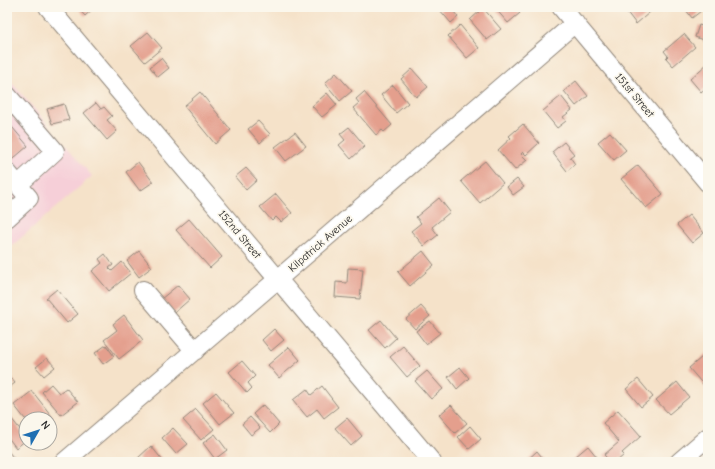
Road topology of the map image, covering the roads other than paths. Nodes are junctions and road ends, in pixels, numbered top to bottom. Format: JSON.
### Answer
{"nodes":[{"id":1,"x":48,"y":7,"type":"edge"},
{"id":2,"x":562,"y":7,"type":"edge"},
{"id":3,"x":575,"y":23,"type":"junction"},
{"id":4,"x":7,"y":95,"type":"edge"},
{"id":5,"x":10,"y":176,"type":"edge"},
{"id":6,"x":708,"y":183,"type":"edge"},
{"id":7,"x":7,"y":218,"type":"edge"},
{"id":8,"x":278,"y":280,"type":"junction"},
{"id":9,"x":143,"y":290,"type":"dead end"},
{"id":10,"x":195,"y":351,"type":"junction"},
{"id":11,"x":708,"y":437,"type":"edge"},
{"id":12,"x":64,"y":462,"type":"edge"},
{"id":13,"x":432,"y":462,"type":"edge"},
{"id":14,"x":679,"y":462,"type":"edge"}],
"edges":[{"from":1,"to":8,"type":"street","name":"152nd Street"},
{"from":2,"to":3,"type":"street","name":"151st Street"},
{"from":3,"to":6,"type":"street","name":"151st Street"},
{"from":3,"to":8,"type":"street","name":"Kilpatrick Avenue"},
{"from":4,"to":5,"type":"street"},
{"from":5,"to":7,"type":"street"},
{"from":8,"to":10,"type":"street","name":"Kilpatrick Avenue"},
{"from":8,"to":13,"type":"street","name":"152nd Street"},
{"from":9,"to":10,"type":"street"},
{"from":10,"to":12,"type":"street","name":"Kilpatrick Avenue"},
{"from":11,"to":14,"type":"street"}]}
